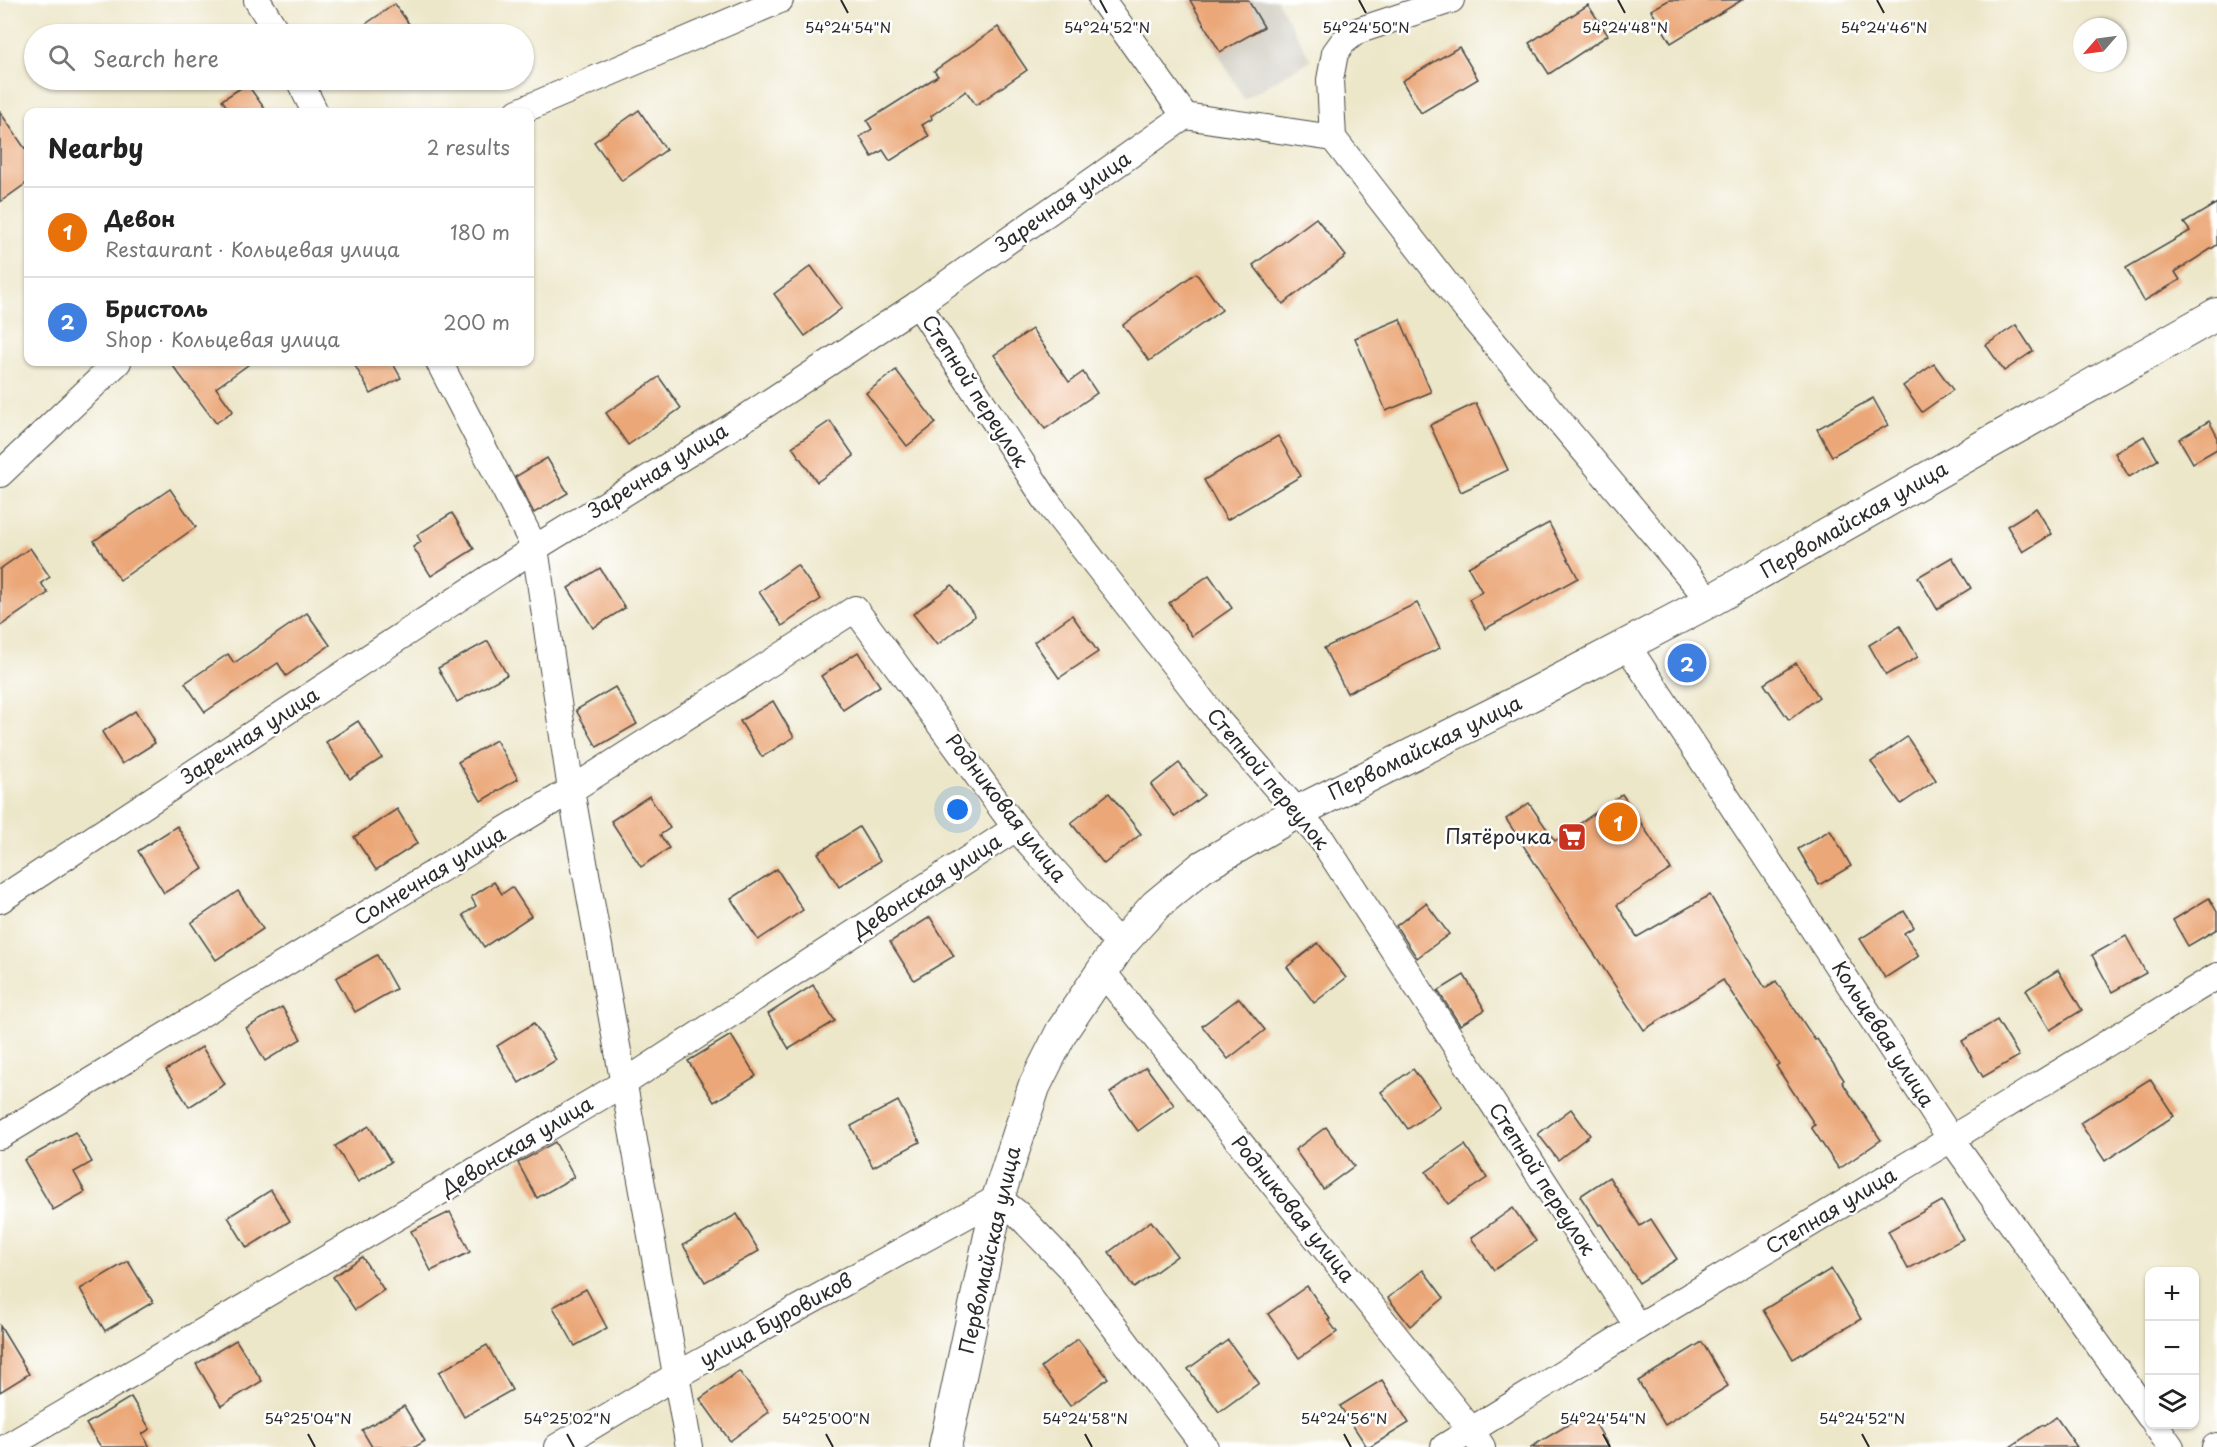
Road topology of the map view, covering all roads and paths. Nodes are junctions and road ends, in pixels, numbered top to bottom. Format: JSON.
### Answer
{"nodes":[{"id":1,"x":257,"y":0,"type":"edge"},
{"id":2,"x":780,"y":0,"type":"edge"},
{"id":3,"x":1102,"y":0,"type":"edge"},
{"id":4,"x":1451,"y":0,"type":"edge"},
{"id":5,"x":272,"y":24,"type":"edge"},
{"id":6,"x":304,"y":90,"type":"edge"},
{"id":7,"x":313,"y":108,"type":"edge"},
{"id":8,"x":527,"y":108,"type":"edge"},
{"id":9,"x":1185,"y":116,"type":"junction"},
{"id":10,"x":1333,"y":138,"type":"junction"},
{"id":11,"x":918,"y":304,"type":"junction"},
{"id":12,"x":2217,"y":314,"type":"edge"},
{"id":13,"x":114,"y":366,"type":"edge"},
{"id":14,"x":441,"y":366,"type":"edge"},
{"id":15,"x":0,"y":474,"type":"edge"},
{"id":16,"x":535,"y":548,"type":"junction"},
{"id":17,"x":1710,"y":601,"type":"junction"},
{"id":18,"x":855,"y":609,"type":"joint"},
{"id":19,"x":1626,"y":644,"type":"junction"},
{"id":20,"x":571,"y":790,"type":"junction"},
{"id":21,"x":1299,"y":811,"type":"junction"},
{"id":22,"x":1016,"y":828,"type":"junction"},
{"id":23,"x":0,"y":900,"type":"edge"},
{"id":24,"x":1120,"y":945,"type":"junction"},
{"id":25,"x":1102,"y":971,"type":"junction"},
{"id":26,"x":2217,"y":976,"type":"edge"},
{"id":27,"x":624,"y":1083,"type":"junction"},
{"id":28,"x":0,"y":1136,"type":"edge"},
{"id":29,"x":1952,"y":1139,"type":"junction"},
{"id":30,"x":998,"y":1198,"type":"junction"},
{"id":31,"x":1638,"y":1327,"type":"junction"},
{"id":32,"x":677,"y":1374,"type":"junction"},
{"id":33,"x":2145,"y":1410,"type":"edge"},
{"id":34,"x":2158,"y":1429,"type":"edge"},
{"id":35,"x":1476,"y":1439,"type":"edge"},
{"id":36,"x":7,"y":1447,"type":"edge"},
{"id":37,"x":557,"y":1447,"type":"edge"},
{"id":38,"x":689,"y":1447,"type":"edge"},
{"id":39,"x":945,"y":1447,"type":"edge"},
{"id":40,"x":1205,"y":1447,"type":"edge"},
{"id":41,"x":1444,"y":1447,"type":"edge"},
{"id":42,"x":2171,"y":1447,"type":"edge"}],
"edges":[{"from":1,"to":5,"type":"street"},
{"from":2,"to":8,"type":"street"},
{"from":3,"to":9,"type":"street"},
{"from":4,"to":10,"type":"street"},
{"from":6,"to":7,"type":"street"},
{"from":9,"to":10,"type":"street"},
{"from":9,"to":11,"type":"street","name":"Заречная улица"},
{"from":10,"to":17,"type":"street"},
{"from":11,"to":16,"type":"street","name":"Заречная улица"},
{"from":11,"to":21,"type":"street","name":"Степной переулок"},
{"from":12,"to":17,"type":"street","name":"Первомайская улица"},
{"from":13,"to":15,"type":"street"},
{"from":14,"to":16,"type":"street"},
{"from":16,"to":20,"type":"street"},
{"from":16,"to":23,"type":"street","name":"Заречная улица"},
{"from":17,"to":19,"type":"street","name":"Первомайская улица"},
{"from":18,"to":20,"type":"street","name":"Солнечная улица"},
{"from":18,"to":22,"type":"street","name":"Родниковая улица"},
{"from":19,"to":21,"type":"street","name":"Первомайская улица"},
{"from":19,"to":29,"type":"street","name":"Кольцевая улица"},
{"from":20,"to":27,"type":"street"},
{"from":20,"to":28,"type":"street","name":"Солнечная улица"},
{"from":21,"to":24,"type":"street","name":"Первомайская улица"},
{"from":21,"to":31,"type":"street","name":"Степной переулок"},
{"from":22,"to":24,"type":"street","name":"Родниковая улица"},
{"from":22,"to":27,"type":"street","name":"Девонская улица"},
{"from":24,"to":25,"type":"street","name":"Первомайская улица"},
{"from":25,"to":30,"type":"street","name":"Первомайская улица"},
{"from":25,"to":35,"type":"street","name":"Родниковая улица"},
{"from":26,"to":29,"type":"street","name":"Степная улица"},
{"from":27,"to":32,"type":"street"},
{"from":27,"to":36,"type":"street","name":"Девонская улица"},
{"from":29,"to":31,"type":"street","name":"Степная улица"},
{"from":29,"to":33,"type":"street","name":"Кольцевая улица"},
{"from":30,"to":32,"type":"street","name":"улица Буровиков"},
{"from":30,"to":39,"type":"street","name":"Первомайская улица"},
{"from":30,"to":40,"type":"street"},
{"from":31,"to":35,"type":"street","name":"Степная улица"},
{"from":32,"to":37,"type":"street","name":"улица Буровиков"},
{"from":32,"to":38,"type":"street"},
{"from":34,"to":42,"type":"street"},
{"from":35,"to":41,"type":"street","name":"Степная улица"}]}
